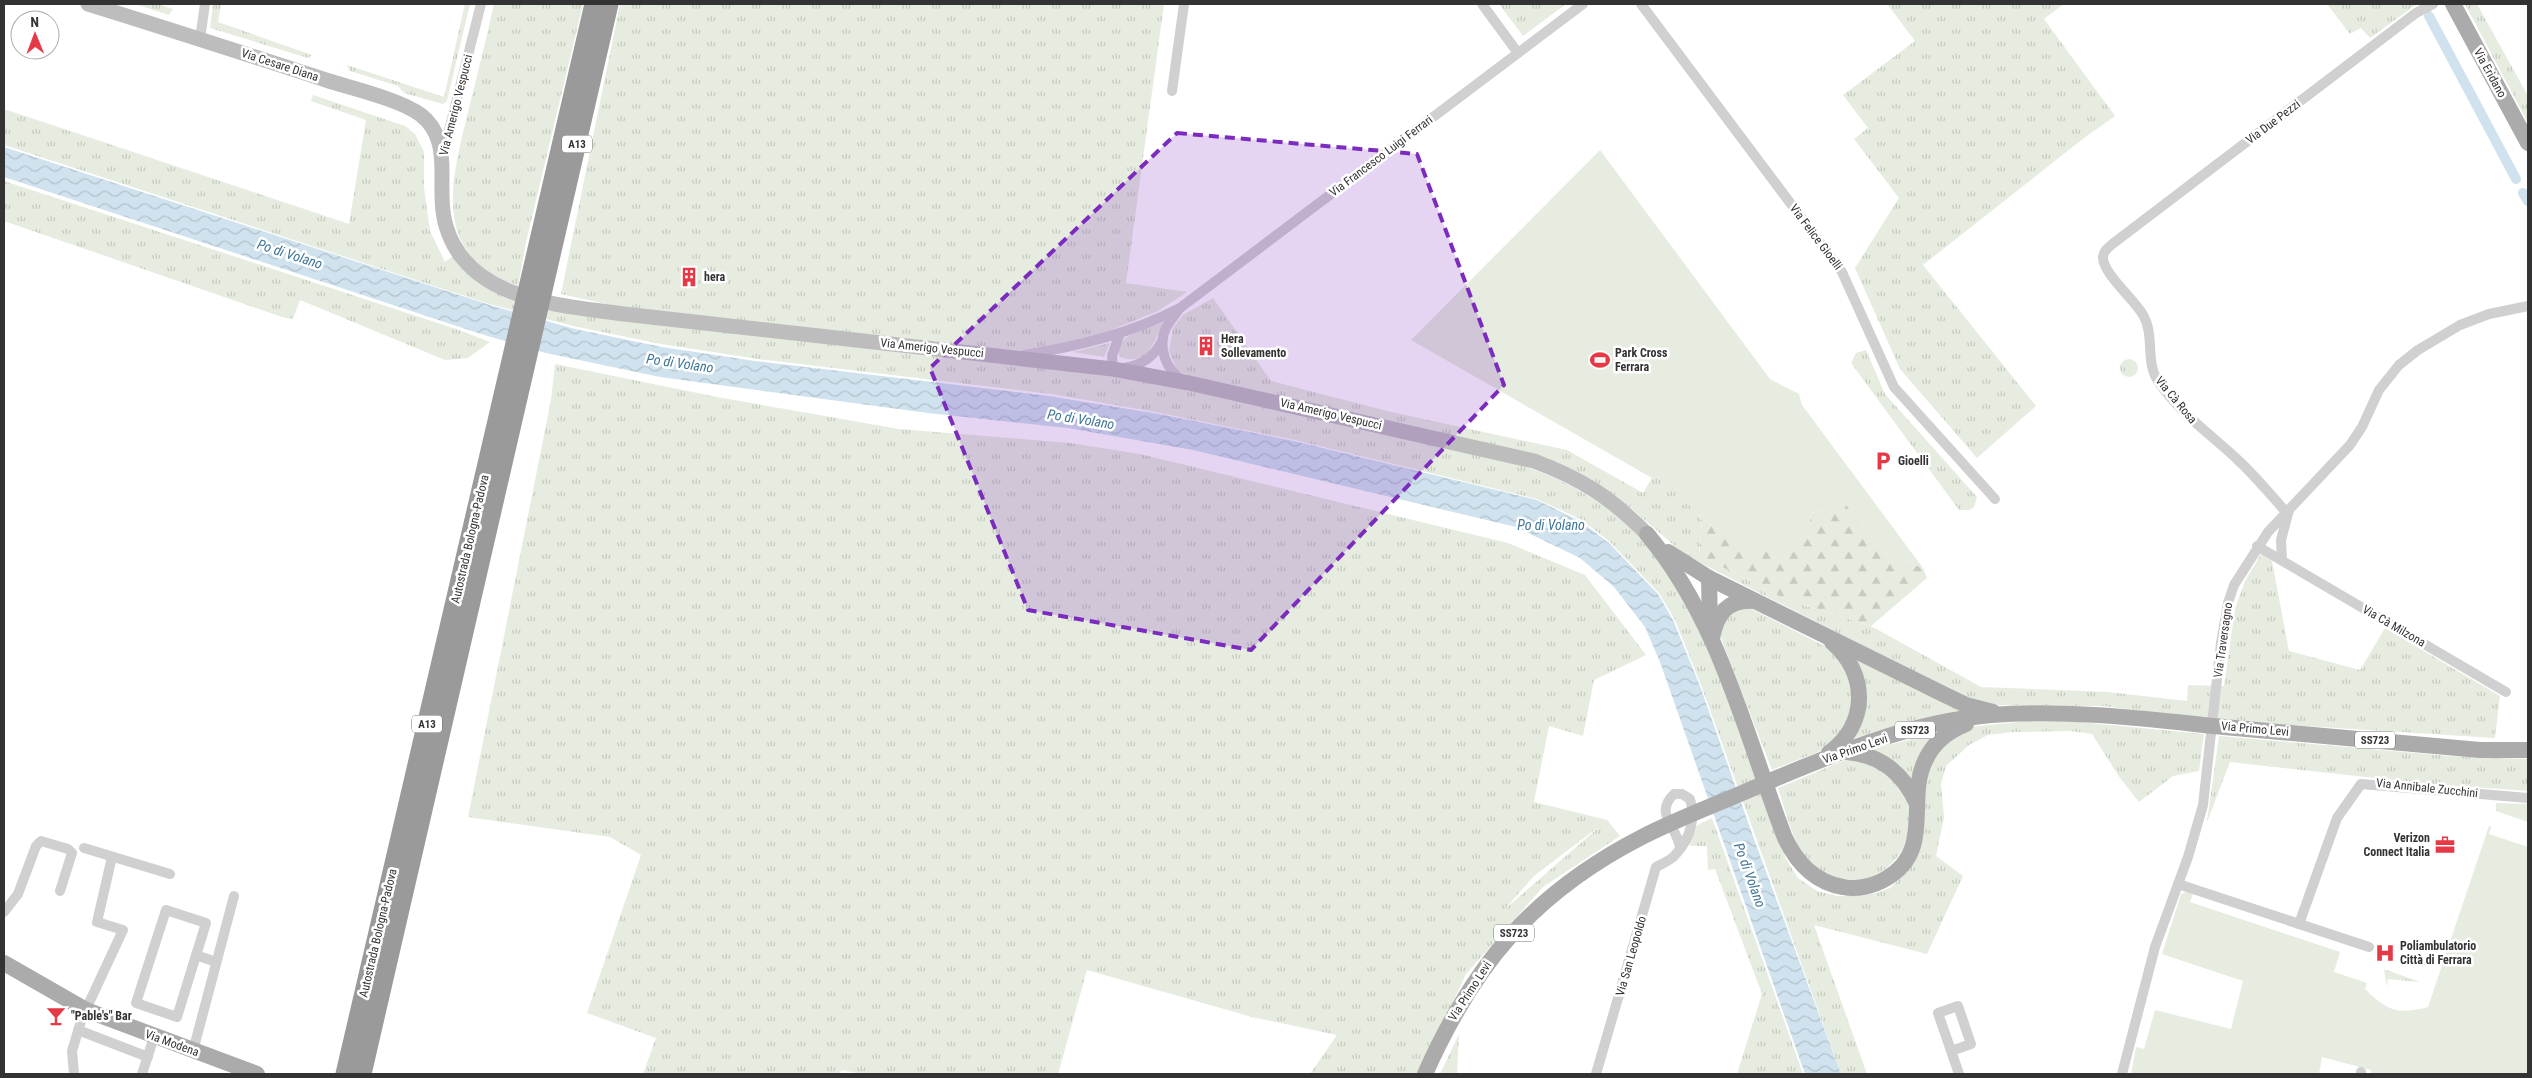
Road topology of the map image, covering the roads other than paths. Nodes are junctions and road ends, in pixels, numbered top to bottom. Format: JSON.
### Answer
{"nodes":[{"id":1,"x":88,"y":4,"type":"edge"},
{"id":2,"x":205,"y":4,"type":"edge"},
{"id":3,"x":481,"y":4,"type":"edge"},
{"id":4,"x":594,"y":4,"type":"edge"},
{"id":5,"x":609,"y":4,"type":"edge"},
{"id":6,"x":1184,"y":4,"type":"edge"},
{"id":7,"x":1482,"y":4,"type":"edge"},
{"id":8,"x":1583,"y":4,"type":"edge"},
{"id":9,"x":1641,"y":4,"type":"edge"},
{"id":10,"x":2433,"y":4,"type":"edge"},
{"id":11,"x":2453,"y":4,"type":"edge"},
{"id":12,"x":200,"y":39,"type":"junction"},
{"id":13,"x":1518,"y":53,"type":"junction"},
{"id":14,"x":1172,"y":91,"type":"dead end"},
{"id":15,"x":2528,"y":143,"type":"edge"},
{"id":16,"x":442,"y":160,"type":"junction"},
{"id":17,"x":2115,"y":242,"type":"joint"},
{"id":18,"x":537,"y":282,"type":"junction"},
{"id":19,"x":2528,"y":306,"type":"edge"},
{"id":20,"x":1180,"y":308,"type":"junction"},
{"id":21,"x":1120,"y":333,"type":"junction"},
{"id":22,"x":1163,"y":339,"type":"junction"},
{"id":23,"x":1014,"y":357,"type":"junction"},
{"id":24,"x":1113,"y":369,"type":"junction"},
{"id":25,"x":516,"y":375,"type":"junction"},
{"id":26,"x":1189,"y":383,"type":"junction"},
{"id":27,"x":1995,"y":499,"type":"dead end"},
{"id":28,"x":2288,"y":509,"type":"junction"},
{"id":29,"x":1648,"y":534,"type":"junction"},
{"id":30,"x":2257,"y":546,"type":"junction"},
{"id":31,"x":2282,"y":560,"type":"junction"},
{"id":32,"x":1709,"y":578,"type":"junction"},
{"id":33,"x":1757,"y":602,"type":"junction"},
{"id":34,"x":1811,"y":628,"type":"junction"},
{"id":35,"x":1712,"y":640,"type":"junction"},
{"id":36,"x":2506,"y":692,"type":"dead end"},
{"id":37,"x":2005,"y":714,"type":"junction"},
{"id":38,"x":1988,"y":716,"type":"junction"},
{"id":39,"x":2528,"y":750,"type":"edge"},
{"id":40,"x":1845,"y":752,"type":"junction"},
{"id":41,"x":1812,"y":764,"type":"junction"},
{"id":42,"x":2528,"y":798,"type":"edge"},
{"id":43,"x":1918,"y":806,"type":"junction"},
{"id":44,"x":84,"y":848,"type":"dead end"},
{"id":45,"x":1680,"y":848,"type":"junction"},
{"id":46,"x":112,"y":857,"type":"junction"},
{"id":47,"x":170,"y":874,"type":"dead end"},
{"id":48,"x":2178,"y":884,"type":"junction"},
{"id":49,"x":60,"y":892,"type":"dead end"},
{"id":50,"x":234,"y":896,"type":"dead end"},
{"id":51,"x":4,"y":912,"type":"edge"},
{"id":52,"x":2299,"y":924,"type":"junction"},
{"id":53,"x":2369,"y":947,"type":"dead end"},
{"id":54,"x":196,"y":955,"type":"junction"},
{"id":55,"x":216,"y":962,"type":"junction"},
{"id":56,"x":4,"y":963,"type":"edge"},
{"id":57,"x":86,"y":1010,"type":"junction"},
{"id":58,"x":78,"y":1030,"type":"junction"},
{"id":59,"x":154,"y":1037,"type":"junction"},
{"id":60,"x":193,"y":1051,"type":"junction"},
{"id":61,"x":1951,"y":1051,"type":"dead end"},
{"id":62,"x":148,"y":1057,"type":"junction"},
{"id":63,"x":74,"y":1074,"type":"edge"},
{"id":64,"x":142,"y":1074,"type":"edge"},
{"id":65,"x":258,"y":1074,"type":"edge"},
{"id":66,"x":345,"y":1074,"type":"edge"},
{"id":67,"x":362,"y":1074,"type":"edge"},
{"id":68,"x":1425,"y":1074,"type":"edge"},
{"id":69,"x":1596,"y":1074,"type":"edge"},
{"id":70,"x":1959,"y":1074,"type":"edge"},
{"id":71,"x":2122,"y":1074,"type":"edge"}],
"edges":[{"from":1,"to":12,"type":"main road","name":"Via Cesare Diana"},
{"from":2,"to":12,"type":"street"},
{"from":3,"to":16,"type":"street","name":"Via Amerigo Vespucci"},
{"from":4,"to":18,"type":"highway","name":"Autostrada Bologna-Padova","number":"A13"},
{"from":5,"to":18,"type":"highway","name":"Autostrada Bologna-Padova","number":"A13"},
{"from":6,"to":14,"type":"street"},
{"from":7,"to":13,"type":"street"},
{"from":8,"to":13,"type":"street","name":"Via Francesco Luigi Ferrari"},
{"from":9,"to":27,"type":"street","name":"Via Felice Gioelli"},
{"from":10,"to":17,"type":"street","name":"Via Due Pezzi"},
{"from":11,"to":15,"type":"main road","name":"Via Eridano"},
{"from":12,"to":16,"type":"main road","name":"Via Cesare Diana"},
{"from":13,"to":20,"type":"street","name":"Via Francesco Luigi Ferrari"},
{"from":16,"to":23,"type":"main road","name":"Via Amerigo Vespucci"},
{"from":17,"to":28,"type":"street","name":"Via Cà Rosa"},
{"from":18,"to":25,"type":"highway","name":"Autostrada Bologna-Padova","number":"A13"},
{"from":19,"to":28,"type":"street","name":"Via Traversagno"},
{"from":20,"to":21,"type":"street","name":"Via Francesco Luigi Ferrari"},
{"from":20,"to":22,"type":"street","name":"Via Francesco Luigi Ferrari"},
{"from":21,"to":23,"type":"street","name":"Via Francesco Luigi Ferrari"},
{"from":21,"to":24,"type":"street"},
{"from":22,"to":24,"type":"street","name":"Via Francesco Luigi Ferrari"},
{"from":22,"to":26,"type":"street"},
{"from":23,"to":24,"type":"main road","name":"Via Amerigo Vespucci"},
{"from":24,"to":26,"type":"main road","name":"Via Amerigo Vespucci"},
{"from":25,"to":66,"type":"highway","name":"Autostrada Bologna-Padova","number":"A13"},
{"from":25,"to":67,"type":"highway","name":"Autostrada Bologna-Padova","number":"A13"},
{"from":26,"to":29,"type":"main road","name":"Via Amerigo Vespucci"},
{"from":28,"to":30,"type":"street","name":"Via Traversagno"},
{"from":28,"to":31,"type":"street"},
{"from":29,"to":32,"type":"main road"},
{"from":29,"to":35,"type":"main road"},
{"from":30,"to":31,"type":"street","name":"Via Cà Milzona"},
{"from":30,"to":48,"type":"street","name":"Via Traversagno"},
{"from":31,"to":36,"type":"street","name":"Via Cà Milzona"},
{"from":32,"to":33,"type":"main road"},
{"from":32,"to":35,"type":"main road"},
{"from":33,"to":34,"type":"main road"},
{"from":33,"to":35,"type":"main road"},
{"from":34,"to":37,"type":"main road"},
{"from":34,"to":41,"type":"main road"},
{"from":35,"to":43,"type":"main road"},
{"from":37,"to":38,"type":"main road","name":"Via Primo Levi","number":"SS723"},
{"from":37,"to":39,"type":"main road","name":"Via Primo Levi","number":"SS723"},
{"from":38,"to":40,"type":"main road","name":"Via Primo Levi","number":"SS723"},
{"from":38,"to":43,"type":"main road"},
{"from":40,"to":41,"type":"main road","name":"Via Primo Levi","number":"SS723"},
{"from":40,"to":43,"type":"main road"},
{"from":41,"to":68,"type":"main road","name":"Via Primo Levi","number":"SS723"},
{"from":42,"to":52,"type":"street","name":"Via Annibale Zucchini"},
{"from":44,"to":46,"type":"street"},
{"from":45,"to":45,"type":"street","name":"Via San Leopoldo"},
{"from":45,"to":69,"type":"street","name":"Via San Leopoldo"},
{"from":46,"to":47,"type":"street"},
{"from":46,"to":57,"type":"street"},
{"from":48,"to":52,"type":"street"},
{"from":48,"to":71,"type":"street","name":"Via Traversagno"},
{"from":49,"to":51,"type":"street"},
{"from":50,"to":55,"type":"street"},
{"from":52,"to":53,"type":"street"},
{"from":54,"to":54,"type":"street"},
{"from":54,"to":55,"type":"street"},
{"from":55,"to":60,"type":"street"},
{"from":56,"to":57,"type":"main road","name":"Via Modena"},
{"from":57,"to":58,"type":"street"},
{"from":57,"to":59,"type":"main road","name":"Via Modena"},
{"from":58,"to":62,"type":"street","name":"Via Modena"},
{"from":58,"to":63,"type":"street"},
{"from":59,"to":60,"type":"main road","name":"Via Modena"},
{"from":59,"to":62,"type":"street"},
{"from":60,"to":65,"type":"main road","name":"Via Modena"},
{"from":61,"to":70,"type":"street"},
{"from":62,"to":64,"type":"street"}]}
